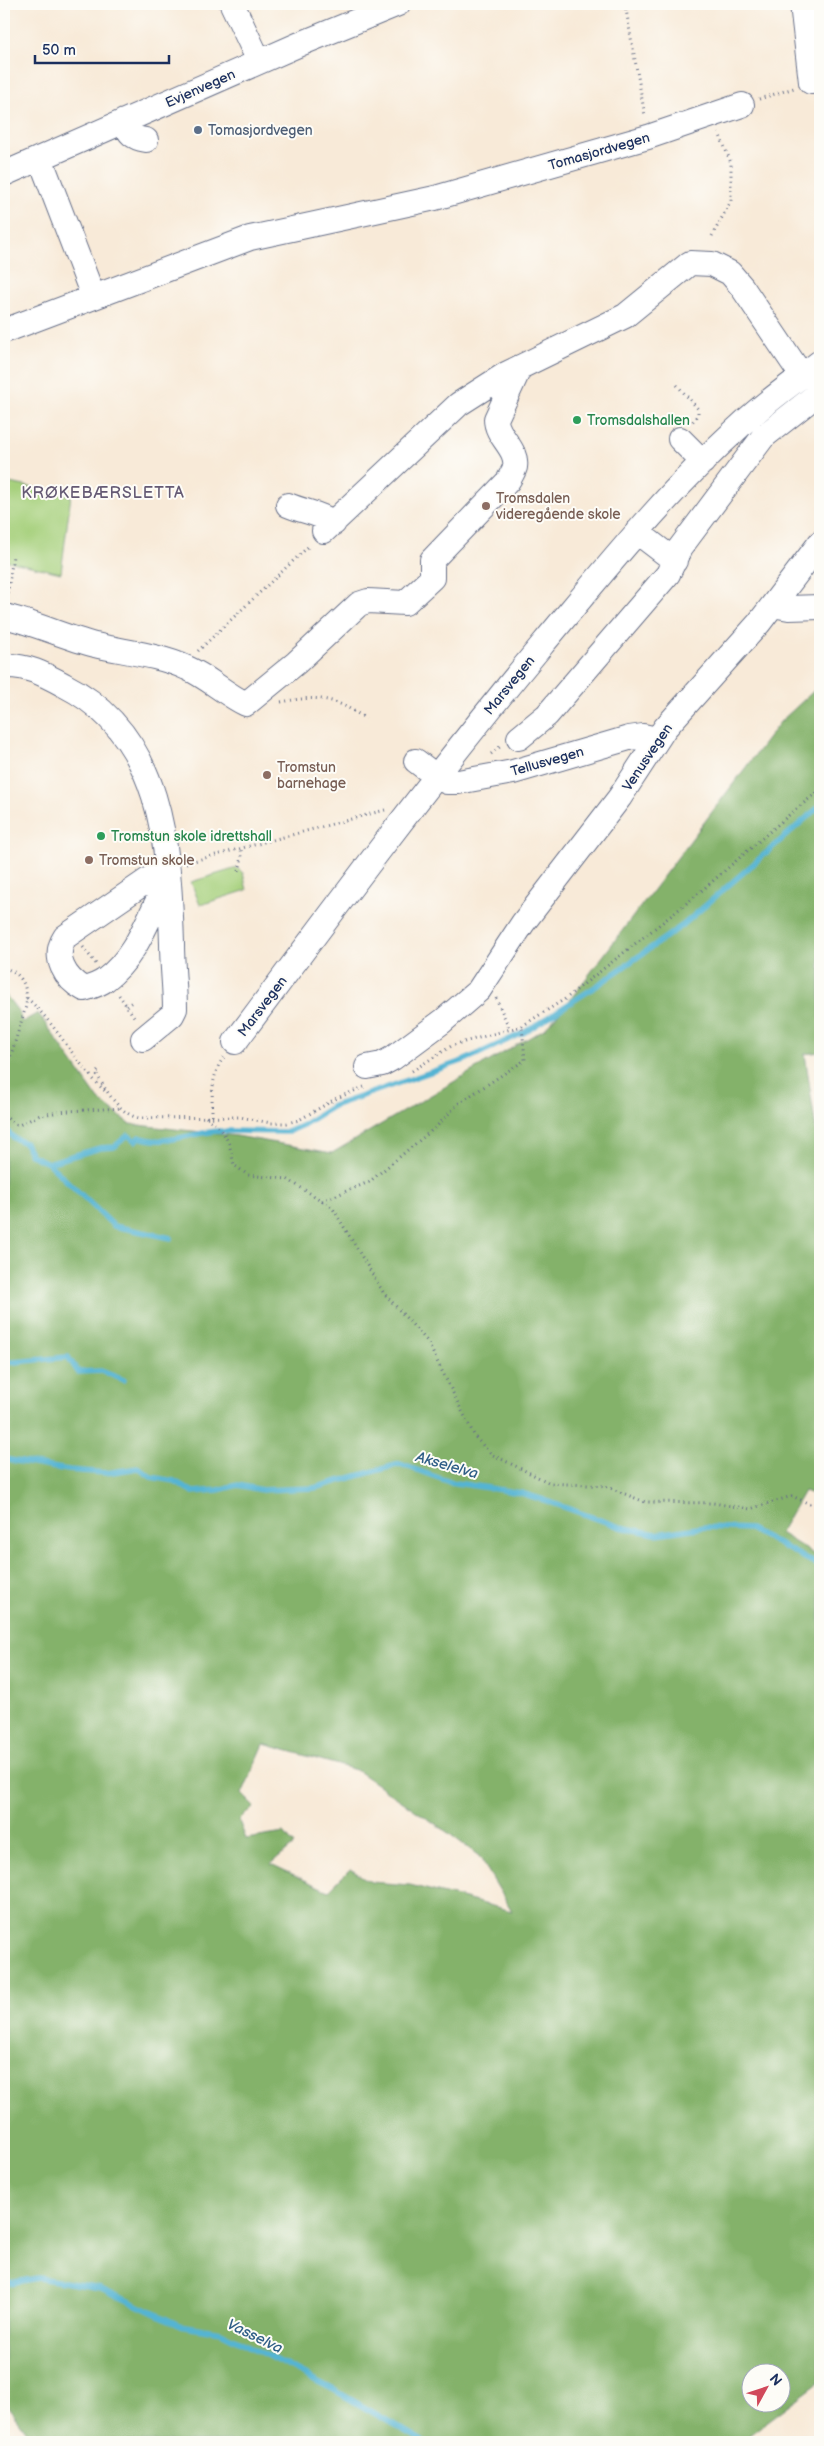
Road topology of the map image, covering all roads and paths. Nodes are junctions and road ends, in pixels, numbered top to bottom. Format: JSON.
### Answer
{"nodes":[{"id":1,"x":232,"y":4,"type":"edge"},
{"id":2,"x":398,"y":4,"type":"edge"},
{"id":3,"x":625,"y":4,"type":"edge"},
{"id":4,"x":802,"y":4,"type":"edge"},
{"id":5,"x":259,"y":61,"type":"junction"},
{"id":6,"x":816,"y":81,"type":"edge"},
{"id":7,"x":742,"y":105,"type":"joint"},
{"id":8,"x":712,"y":116,"type":"junction"},
{"id":9,"x":124,"y":121,"type":"junction"},
{"id":10,"x":648,"y":137,"type":"junction"},
{"id":11,"x":146,"y":140,"type":"dead end"},
{"id":12,"x":40,"y":158,"type":"junction"},
{"id":13,"x":4,"y":174,"type":"edge"},
{"id":14,"x":712,"y":236,"type":"dead end"},
{"id":15,"x":93,"y":296,"type":"junction"},
{"id":16,"x":4,"y":331,"type":"edge"},
{"id":17,"x":520,"y":367,"type":"junction"},
{"id":18,"x":814,"y":376,"type":"edge"},
{"id":19,"x":677,"y":385,"type":"dead end"},
{"id":20,"x":683,"y":433,"type":"joint"},
{"id":21,"x":703,"y":462,"type":"junction"},
{"id":22,"x":288,"y":505,"type":"dead end"},
{"id":23,"x":329,"y":527,"type":"junction"},
{"id":24,"x":637,"y":532,"type":"junction"},
{"id":25,"x":820,"y":543,"type":"edge"},
{"id":26,"x":13,"y":556,"type":"dead end"},
{"id":27,"x":675,"y":561,"type":"junction"},
{"id":28,"x":773,"y":605,"type":"junction"},
{"id":29,"x":820,"y":606,"type":"edge"},
{"id":30,"x":4,"y":616,"type":"edge"},
{"id":31,"x":180,"y":665,"type":"junction"},
{"id":32,"x":4,"y":666,"type":"edge"},
{"id":33,"x":277,"y":703,"type":"dead end"},
{"id":34,"x":366,"y":719,"type":"dead end"},
{"id":35,"x":519,"y":738,"type":"dead end"},
{"id":36,"x":657,"y":739,"type":"junction"},
{"id":37,"x":416,"y":761,"type":"dead end"},
{"id":38,"x":437,"y":777,"type":"junction"},
{"id":39,"x":820,"y":790,"type":"edge"},
{"id":40,"x":417,"y":802,"type":"junction"},
{"id":41,"x":241,"y":849,"type":"junction"},
{"id":42,"x":239,"y":871,"type":"dead end"},
{"id":43,"x":167,"y":873,"type":"junction"},
{"id":44,"x":72,"y":932,"type":"junction"},
{"id":45,"x":4,"y":968,"type":"edge"},
{"id":46,"x":484,"y":983,"type":"junction"},
{"id":47,"x":111,"y":985,"type":"junction"},
{"id":48,"x":27,"y":998,"type":"junction"},
{"id":49,"x":132,"y":1002,"type":"dead end"},
{"id":50,"x":126,"y":1006,"type":"junction"},
{"id":51,"x":522,"y":1026,"type":"junction"},
{"id":52,"x":510,"y":1030,"type":"junction"},
{"id":53,"x":141,"y":1031,"type":"joint"},
{"id":54,"x":235,"y":1042,"type":"joint"},
{"id":55,"x":98,"y":1070,"type":"dead end"},
{"id":56,"x":406,"y":1073,"type":"dead end"},
{"id":57,"x":368,"y":1075,"type":"joint"},
{"id":58,"x":4,"y":1078,"type":"edge"},
{"id":59,"x":108,"y":1093,"type":"junction"},
{"id":60,"x":122,"y":1108,"type":"junction"},
{"id":61,"x":4,"y":1115,"type":"edge"},
{"id":62,"x":206,"y":1116,"type":"junction"},
{"id":63,"x":212,"y":1116,"type":"junction"},
{"id":64,"x":322,"y":1201,"type":"junction"},
{"id":65,"x":820,"y":1504,"type":"edge"}],
"edges":[{"from":1,"to":5,"type":"street"},
{"from":2,"to":5,"type":"street","name":"Evjenvegen"},
{"from":3,"to":10,"type":"path"},
{"from":4,"to":6,"type":"street"},
{"from":5,"to":9,"type":"street","name":"Evjenvegen"},
{"from":6,"to":7,"type":"path"},
{"from":7,"to":8,"type":"street","name":"Tomasjordvegen"},
{"from":8,"to":10,"type":"street","name":"Tomasjordvegen"},
{"from":8,"to":14,"type":"path"},
{"from":9,"to":11,"type":"street"},
{"from":9,"to":12,"type":"street","name":"Evjenvegen"},
{"from":10,"to":15,"type":"street","name":"Tomasjordvegen"},
{"from":12,"to":13,"type":"street","name":"Evjenvegen"},
{"from":12,"to":15,"type":"street"},
{"from":15,"to":16,"type":"street","name":"Tomasjordvegen"},
{"from":17,"to":18,"type":"street"},
{"from":17,"to":23,"type":"street"},
{"from":17,"to":31,"type":"street"},
{"from":18,"to":21,"type":"street","name":"Marsvegen"},
{"from":18,"to":27,"type":"street"},
{"from":19,"to":20,"type":"path"},
{"from":20,"to":21,"type":"street"},
{"from":21,"to":24,"type":"street","name":"Marsvegen"},
{"from":22,"to":23,"type":"street"},
{"from":23,"to":31,"type":"path"},
{"from":24,"to":27,"type":"street"},
{"from":24,"to":38,"type":"street","name":"Marsvegen"},
{"from":25,"to":28,"type":"street","name":"Venusvegen"},
{"from":26,"to":30,"type":"path"},
{"from":27,"to":35,"type":"street"},
{"from":28,"to":29,"type":"street"},
{"from":28,"to":36,"type":"street","name":"Venusvegen"},
{"from":30,"to":31,"type":"street"},
{"from":32,"to":43,"type":"street"},
{"from":33,"to":34,"type":"path"},
{"from":36,"to":38,"type":"street","name":"Tellusvegen"},
{"from":36,"to":46,"type":"street","name":"Venusvegen"},
{"from":37,"to":38,"type":"street"},
{"from":38,"to":40,"type":"street","name":"Marsvegen"},
{"from":39,"to":51,"type":"path"},
{"from":40,"to":41,"type":"path"},
{"from":40,"to":54,"type":"street","name":"Marsvegen"},
{"from":41,"to":42,"type":"path"},
{"from":41,"to":43,"type":"path"},
{"from":43,"to":44,"type":"street"},
{"from":43,"to":47,"type":"street"},
{"from":43,"to":53,"type":"street"},
{"from":44,"to":47,"type":"path"},
{"from":44,"to":47,"type":"street"},
{"from":45,"to":48,"type":"path"},
{"from":46,"to":52,"type":"path"},
{"from":46,"to":57,"type":"street","name":"Venusvegen"},
{"from":47,"to":50,"type":"path"},
{"from":48,"to":58,"type":"path"},
{"from":48,"to":59,"type":"path"},
{"from":49,"to":50,"type":"path"},
{"from":50,"to":53,"type":"path"},
{"from":51,"to":52,"type":"path"},
{"from":51,"to":64,"type":"path"},
{"from":52,"to":56,"type":"path"},
{"from":54,"to":63,"type":"path"},
{"from":55,"to":59,"type":"path"},
{"from":57,"to":63,"type":"path"},
{"from":59,"to":60,"type":"path"},
{"from":60,"to":61,"type":"path"},
{"from":60,"to":62,"type":"path"},
{"from":62,"to":63,"type":"path"},
{"from":62,"to":64,"type":"path"},
{"from":64,"to":65,"type":"path"}]}
